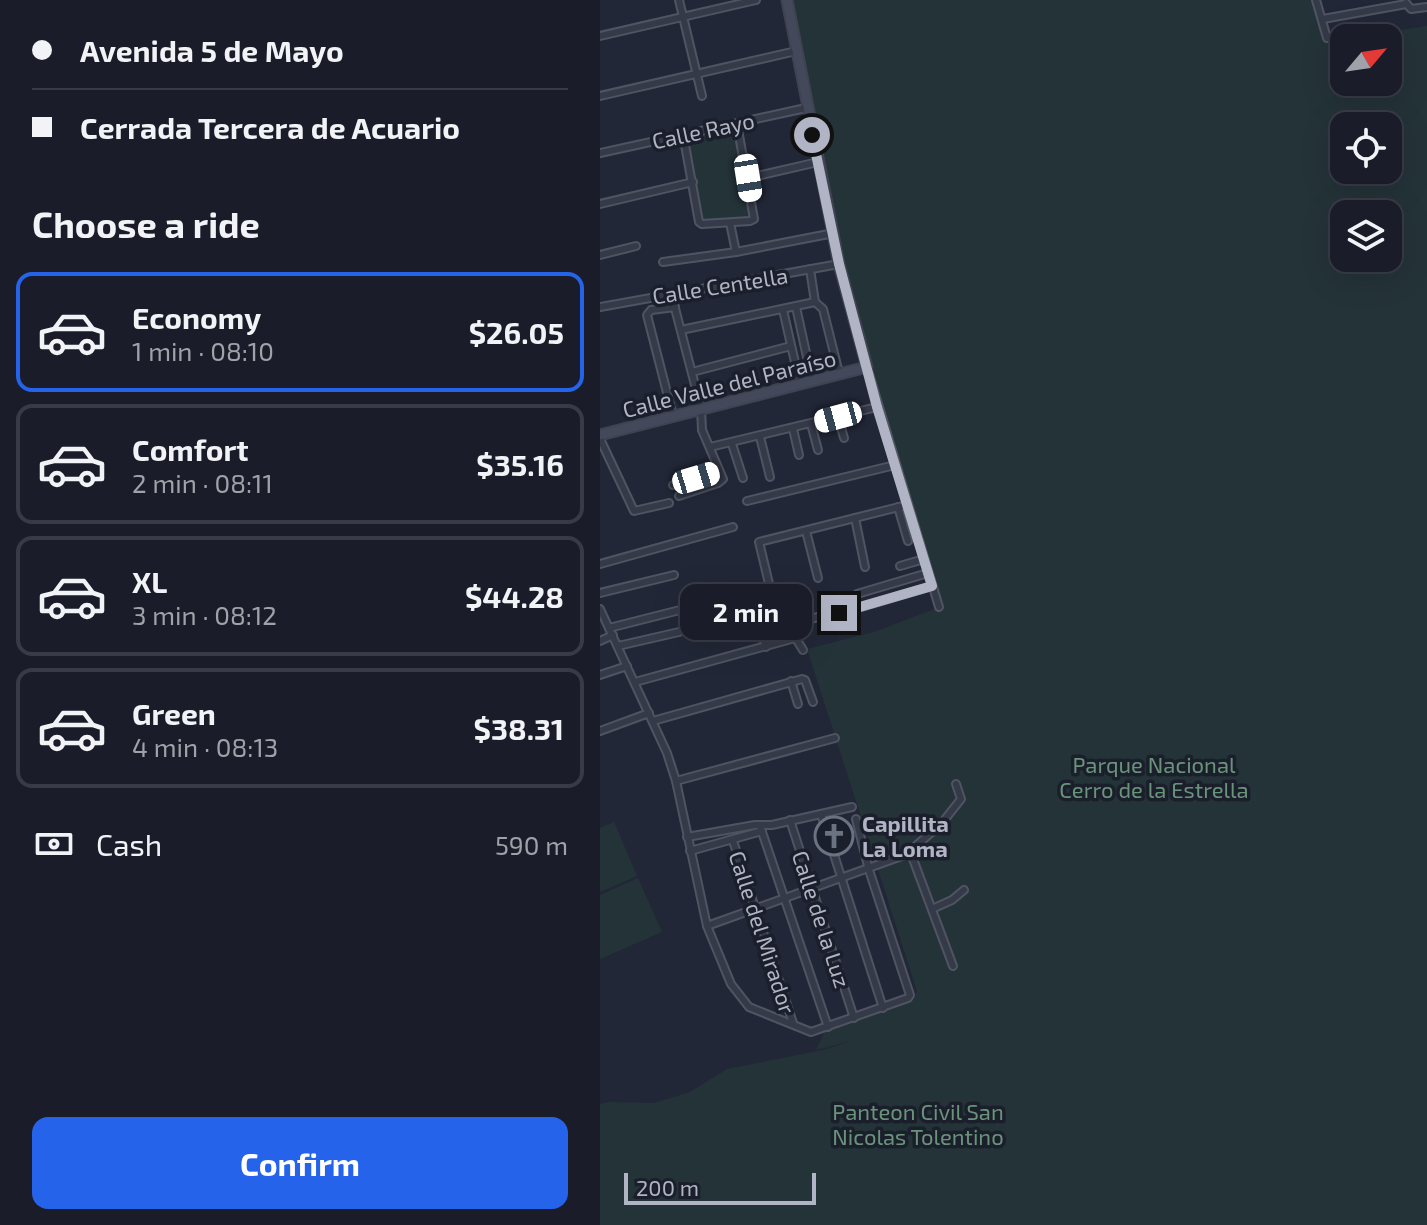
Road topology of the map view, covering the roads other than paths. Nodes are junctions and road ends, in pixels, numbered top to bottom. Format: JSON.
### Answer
{"nodes":[{"id":1,"x":679,"y":0,"type":"edge"},
{"id":2,"x":756,"y":0,"type":"edge"},
{"id":3,"x":787,"y":0,"type":"edge"},
{"id":4,"x":1316,"y":0,"type":"edge"},
{"id":5,"x":1406,"y":2,"type":"edge"},
{"id":6,"x":1427,"y":7,"type":"edge"},
{"id":7,"x":683,"y":15,"type":"junction"},
{"id":8,"x":1323,"y":19,"type":"junction"},
{"id":9,"x":600,"y":36,"type":"edge"},
{"id":10,"x":1327,"y":38,"type":"dead end"},
{"id":11,"x":796,"y":51,"type":"junction"},
{"id":12,"x":697,"y":74,"type":"junction"},
{"id":13,"x":600,"y":96,"type":"edge"},
{"id":14,"x":702,"y":96,"type":"dead end"},
{"id":15,"x":806,"y":108,"type":"junction"},
{"id":16,"x":737,"y":124,"type":"junction"},
{"id":17,"x":683,"y":134,"type":"junction"},
{"id":18,"x":600,"y":153,"type":"edge"},
{"id":19,"x":818,"y":162,"type":"junction"},
{"id":20,"x":748,"y":178,"type":"junction"},
{"id":21,"x":693,"y":182,"type":"junction"},
{"id":22,"x":600,"y":204,"type":"edge"},
{"id":23,"x":730,"y":223,"type":"junction"},
{"id":24,"x":834,"y":233,"type":"junction"},
{"id":25,"x":636,"y":246,"type":"dead end"},
{"id":26,"x":736,"y":252,"type":"junction"},
{"id":27,"x":600,"y":255,"type":"edge"},
{"id":28,"x":663,"y":262,"type":"dead end"},
{"id":29,"x":839,"y":264,"type":"junction"},
{"id":30,"x":810,"y":269,"type":"junction"},
{"id":31,"x":671,"y":293,"type":"junction"},
{"id":32,"x":815,"y":302,"type":"junction"},
{"id":33,"x":600,"y":307,"type":"edge"},
{"id":34,"x":675,"y":307,"type":"junction"},
{"id":35,"x":796,"y":307,"type":"junction"},
{"id":36,"x":783,"y":310,"type":"junction"},
{"id":37,"x":681,"y":330,"type":"junction"},
{"id":38,"x":791,"y":346,"type":"junction"},
{"id":39,"x":867,"y":367,"type":"junction"},
{"id":40,"x":692,"y":372,"type":"junction"},
{"id":41,"x":839,"y":373,"type":"junction"},
{"id":42,"x":812,"y":380,"type":"junction"},
{"id":43,"x":800,"y":384,"type":"junction"},
{"id":44,"x":877,"y":407,"type":"junction"},
{"id":45,"x":701,"y":408,"type":"junction"},
{"id":46,"x":673,"y":416,"type":"junction"},
{"id":47,"x":838,"y":417,"type":"junction"},
{"id":48,"x":811,"y":424,"type":"junction"},
{"id":49,"x":793,"y":429,"type":"junction"},
{"id":50,"x":600,"y":437,"type":"edge"},
{"id":51,"x":760,"y":437,"type":"junction"},
{"id":52,"x":844,"y":438,"type":"dead end"},
{"id":53,"x":732,"y":444,"type":"junction"},
{"id":54,"x":710,"y":447,"type":"junction"},
{"id":55,"x":818,"y":450,"type":"dead end"},
{"id":56,"x":799,"y":455,"type":"dead end"},
{"id":57,"x":895,"y":465,"type":"junction"},
{"id":58,"x":719,"y":471,"type":"junction"},
{"id":59,"x":770,"y":477,"type":"dead end"},
{"id":60,"x":743,"y":478,"type":"dead end"},
{"id":61,"x":673,"y":485,"type":"dead end"},
{"id":62,"x":679,"y":496,"type":"dead end"},
{"id":63,"x":747,"y":501,"type":"dead end"},
{"id":64,"x":669,"y":503,"type":"dead end"},
{"id":65,"x":907,"y":505,"type":"junction"},
{"id":66,"x":898,"y":507,"type":"junction"},
{"id":67,"x":855,"y":518,"type":"junction"},
{"id":68,"x":733,"y":527,"type":"dead end"},
{"id":69,"x":806,"y":531,"type":"junction"},
{"id":70,"x":908,"y":541,"type":"dead end"},
{"id":71,"x":924,"y":559,"type":"junction"},
{"id":72,"x":600,"y":564,"type":"edge"},
{"id":73,"x":900,"y":566,"type":"dead end"},
{"id":74,"x":865,"y":567,"type":"dead end"},
{"id":75,"x":928,"y":573,"type":"junction"},
{"id":76,"x":674,"y":575,"type":"dead end"},
{"id":77,"x":818,"y":578,"type":"dead end"},
{"id":78,"x":932,"y":586,"type":"junction"},
{"id":79,"x":771,"y":592,"type":"dead end"},
{"id":80,"x":600,"y":593,"type":"edge"},
{"id":81,"x":747,"y":593,"type":"dead end"},
{"id":82,"x":857,"y":594,"type":"dead end"},
{"id":83,"x":779,"y":604,"type":"dead end"},
{"id":84,"x":939,"y":607,"type":"dead end"},
{"id":85,"x":600,"y":609,"type":"edge"},
{"id":86,"x":757,"y":619,"type":"dead end"},
{"id":87,"x":790,"y":629,"type":"dead end"},
{"id":88,"x":611,"y":632,"type":"junction"},
{"id":89,"x":679,"y":632,"type":"dead end"},
{"id":90,"x":795,"y":638,"type":"junction"},
{"id":91,"x":600,"y":641,"type":"edge"},
{"id":92,"x":618,"y":646,"type":"junction"},
{"id":93,"x":766,"y":647,"type":"junction"},
{"id":94,"x":803,"y":650,"type":"dead end"},
{"id":95,"x":627,"y":666,"type":"junction"},
{"id":96,"x":600,"y":675,"type":"edge"},
{"id":97,"x":791,"y":681,"type":"junction"},
{"id":98,"x":635,"y":682,"type":"junction"},
{"id":99,"x":813,"y":702,"type":"dead end"},
{"id":100,"x":798,"y":704,"type":"dead end"},
{"id":101,"x":651,"y":717,"type":"junction"},
{"id":102,"x":600,"y":731,"type":"edge"},
{"id":103,"x":835,"y":738,"type":"dead end"},
{"id":104,"x":676,"y":781,"type":"junction"},
{"id":105,"x":956,"y":784,"type":"dead end"},
{"id":106,"x":852,"y":807,"type":"dead end"},
{"id":107,"x":821,"y":814,"type":"junction"},
{"id":108,"x":856,"y":819,"type":"dead end"},
{"id":109,"x":790,"y":820,"type":"junction"},
{"id":110,"x":761,"y":829,"type":"junction"},
{"id":111,"x":687,"y":837,"type":"junction"},
{"id":112,"x":733,"y":841,"type":"junction"},
{"id":113,"x":690,"y":851,"type":"junction"},
{"id":114,"x":910,"y":851,"type":"junction"},
{"id":115,"x":869,"y":870,"type":"junction"},
{"id":116,"x":841,"y":879,"type":"junction"},
{"id":117,"x":813,"y":888,"type":"junction"},
{"id":118,"x":964,"y":890,"type":"dead end"},
{"id":119,"x":783,"y":898,"type":"junction"},
{"id":120,"x":754,"y":909,"type":"junction"},
{"id":121,"x":932,"y":909,"type":"junction"},
{"id":122,"x":707,"y":926,"type":"junction"},
{"id":123,"x":953,"y":966,"type":"dead end"},
{"id":124,"x":883,"y":1008,"type":"junction"},
{"id":125,"x":854,"y":1018,"type":"junction"},
{"id":126,"x":793,"y":1023,"type":"junction"},
{"id":127,"x":828,"y":1027,"type":"junction"}],
"edges":[{"from":1,"to":7,"type":"street"},
{"from":2,"to":7,"type":"street"},
{"from":3,"to":11,"type":"street"},
{"from":4,"to":8,"type":"street"},
{"from":5,"to":6,"type":"street"},
{"from":5,"to":8,"type":"street"},
{"from":7,"to":9,"type":"street"},
{"from":7,"to":12,"type":"street"},
{"from":8,"to":10,"type":"street"},
{"from":11,"to":12,"type":"street"},
{"from":11,"to":15,"type":"street"},
{"from":12,"to":13,"type":"street"},
{"from":12,"to":14,"type":"street"},
{"from":15,"to":16,"type":"street","name":"Calle Rayo"},
{"from":15,"to":19,"type":"street"},
{"from":16,"to":17,"type":"street","name":"Calle Rayo"},
{"from":16,"to":20,"type":"street"},
{"from":17,"to":18,"type":"street","name":"Calle Rayo"},
{"from":17,"to":21,"type":"street"},
{"from":19,"to":20,"type":"street"},
{"from":19,"to":24,"type":"street"},
{"from":20,"to":23,"type":"street"},
{"from":21,"to":22,"type":"street"},
{"from":21,"to":23,"type":"street"},
{"from":23,"to":26,"type":"street"},
{"from":24,"to":26,"type":"street"},
{"from":24,"to":29,"type":"street"},
{"from":25,"to":27,"type":"street"},
{"from":26,"to":28,"type":"street"},
{"from":29,"to":30,"type":"street","name":"Calle Centella"},
{"from":29,"to":39,"type":"street"},
{"from":30,"to":31,"type":"street","name":"Calle Centella"},
{"from":30,"to":32,"type":"street"},
{"from":31,"to":33,"type":"street","name":"Calle Centella"},
{"from":31,"to":34,"type":"street"},
{"from":32,"to":35,"type":"street"},
{"from":32,"to":41,"type":"street"},
{"from":34,"to":37,"type":"street"},
{"from":34,"to":46,"type":"street"},
{"from":35,"to":36,"type":"street"},
{"from":35,"to":42,"type":"street"},
{"from":36,"to":37,"type":"street"},
{"from":36,"to":38,"type":"street"},
{"from":37,"to":40,"type":"street"},
{"from":38,"to":40,"type":"street"},
{"from":38,"to":43,"type":"street"},
{"from":39,"to":41,"type":"street","name":"Calle Valle del Paraíso"},
{"from":39,"to":44,"type":"street"},
{"from":40,"to":45,"type":"street"},
{"from":41,"to":42,"type":"street","name":"Calle Valle del Paraíso"},
{"from":42,"to":43,"type":"street","name":"Calle Valle del Paraíso"},
{"from":43,"to":45,"type":"street","name":"Calle Valle del Paraíso"},
{"from":44,"to":47,"type":"street"},
{"from":44,"to":57,"type":"street"},
{"from":45,"to":46,"type":"street","name":"Calle Valle del Paraíso"},
{"from":45,"to":54,"type":"street"},
{"from":46,"to":50,"type":"street","name":"Calle Valle del Paraíso"},
{"from":47,"to":48,"type":"street"},
{"from":47,"to":52,"type":"street"},
{"from":48,"to":49,"type":"street"},
{"from":48,"to":55,"type":"street"},
{"from":49,"to":51,"type":"street"},
{"from":49,"to":56,"type":"street"},
{"from":50,"to":64,"type":"street"},
{"from":51,"to":53,"type":"street"},
{"from":51,"to":59,"type":"street"},
{"from":53,"to":54,"type":"street"},
{"from":53,"to":60,"type":"street"},
{"from":54,"to":58,"type":"street"},
{"from":57,"to":63,"type":"street"},
{"from":57,"to":65,"type":"street"},
{"from":58,"to":61,"type":"street"},
{"from":58,"to":62,"type":"street"},
{"from":65,"to":66,"type":"street"},
{"from":65,"to":71,"type":"street"},
{"from":66,"to":67,"type":"street"},
{"from":66,"to":70,"type":"street"},
{"from":67,"to":69,"type":"street"},
{"from":67,"to":74,"type":"street"},
{"from":68,"to":72,"type":"street"},
{"from":69,"to":77,"type":"street"},
{"from":69,"to":79,"type":"street"},
{"from":71,"to":73,"type":"street"},
{"from":71,"to":75,"type":"street"},
{"from":75,"to":78,"type":"street"},
{"from":75,"to":82,"type":"street"},
{"from":76,"to":80,"type":"street"},
{"from":78,"to":83,"type":"street"},
{"from":78,"to":84,"type":"street"},
{"from":81,"to":88,"type":"street"},
{"from":85,"to":88,"type":"street"},
{"from":86,"to":93,"type":"street"},
{"from":87,"to":90,"type":"street"},
{"from":88,"to":91,"type":"street"},
{"from":88,"to":92,"type":"street"},
{"from":89,"to":92,"type":"street"},
{"from":90,"to":93,"type":"street"},
{"from":90,"to":94,"type":"street"},
{"from":92,"to":95,"type":"street"},
{"from":93,"to":98,"type":"street"},
{"from":95,"to":96,"type":"street"},
{"from":95,"to":98,"type":"street"},
{"from":97,"to":99,"type":"street"},
{"from":97,"to":100,"type":"street"},
{"from":97,"to":101,"type":"street"},
{"from":98,"to":101,"type":"street"},
{"from":101,"to":102,"type":"street"},
{"from":101,"to":104,"type":"street"},
{"from":103,"to":104,"type":"street"},
{"from":104,"to":111,"type":"street"},
{"from":105,"to":114,"type":"street"},
{"from":106,"to":107,"type":"street"},
{"from":107,"to":109,"type":"street"},
{"from":107,"to":116,"type":"street"},
{"from":108,"to":115,"type":"street"},
{"from":109,"to":110,"type":"street"},
{"from":109,"to":117,"type":"street","name":"Calle de la Luz"},
{"from":110,"to":111,"type":"street"},
{"from":110,"to":112,"type":"street"},
{"from":110,"to":119,"type":"street"},
{"from":111,"to":113,"type":"street"},
{"from":112,"to":113,"type":"street"},
{"from":112,"to":120,"type":"street","name":"Calle del Mirador"},
{"from":113,"to":122,"type":"street"},
{"from":114,"to":115,"type":"street"},
{"from":114,"to":121,"type":"street"},
{"from":115,"to":116,"type":"street"},
{"from":115,"to":124,"type":"street"},
{"from":116,"to":117,"type":"street"},
{"from":116,"to":124,"type":"street"},
{"from":117,"to":119,"type":"street"},
{"from":117,"to":125,"type":"street","name":"Calle de la Luz"},
{"from":118,"to":121,"type":"street"},
{"from":119,"to":120,"type":"street"},
{"from":119,"to":127,"type":"street"},
{"from":120,"to":122,"type":"street"},
{"from":120,"to":126,"type":"street","name":"Calle del Mirador"},
{"from":121,"to":123,"type":"street"},
{"from":122,"to":126,"type":"street"},
{"from":124,"to":125,"type":"street"},
{"from":125,"to":127,"type":"street"},
{"from":126,"to":127,"type":"street"}]}
